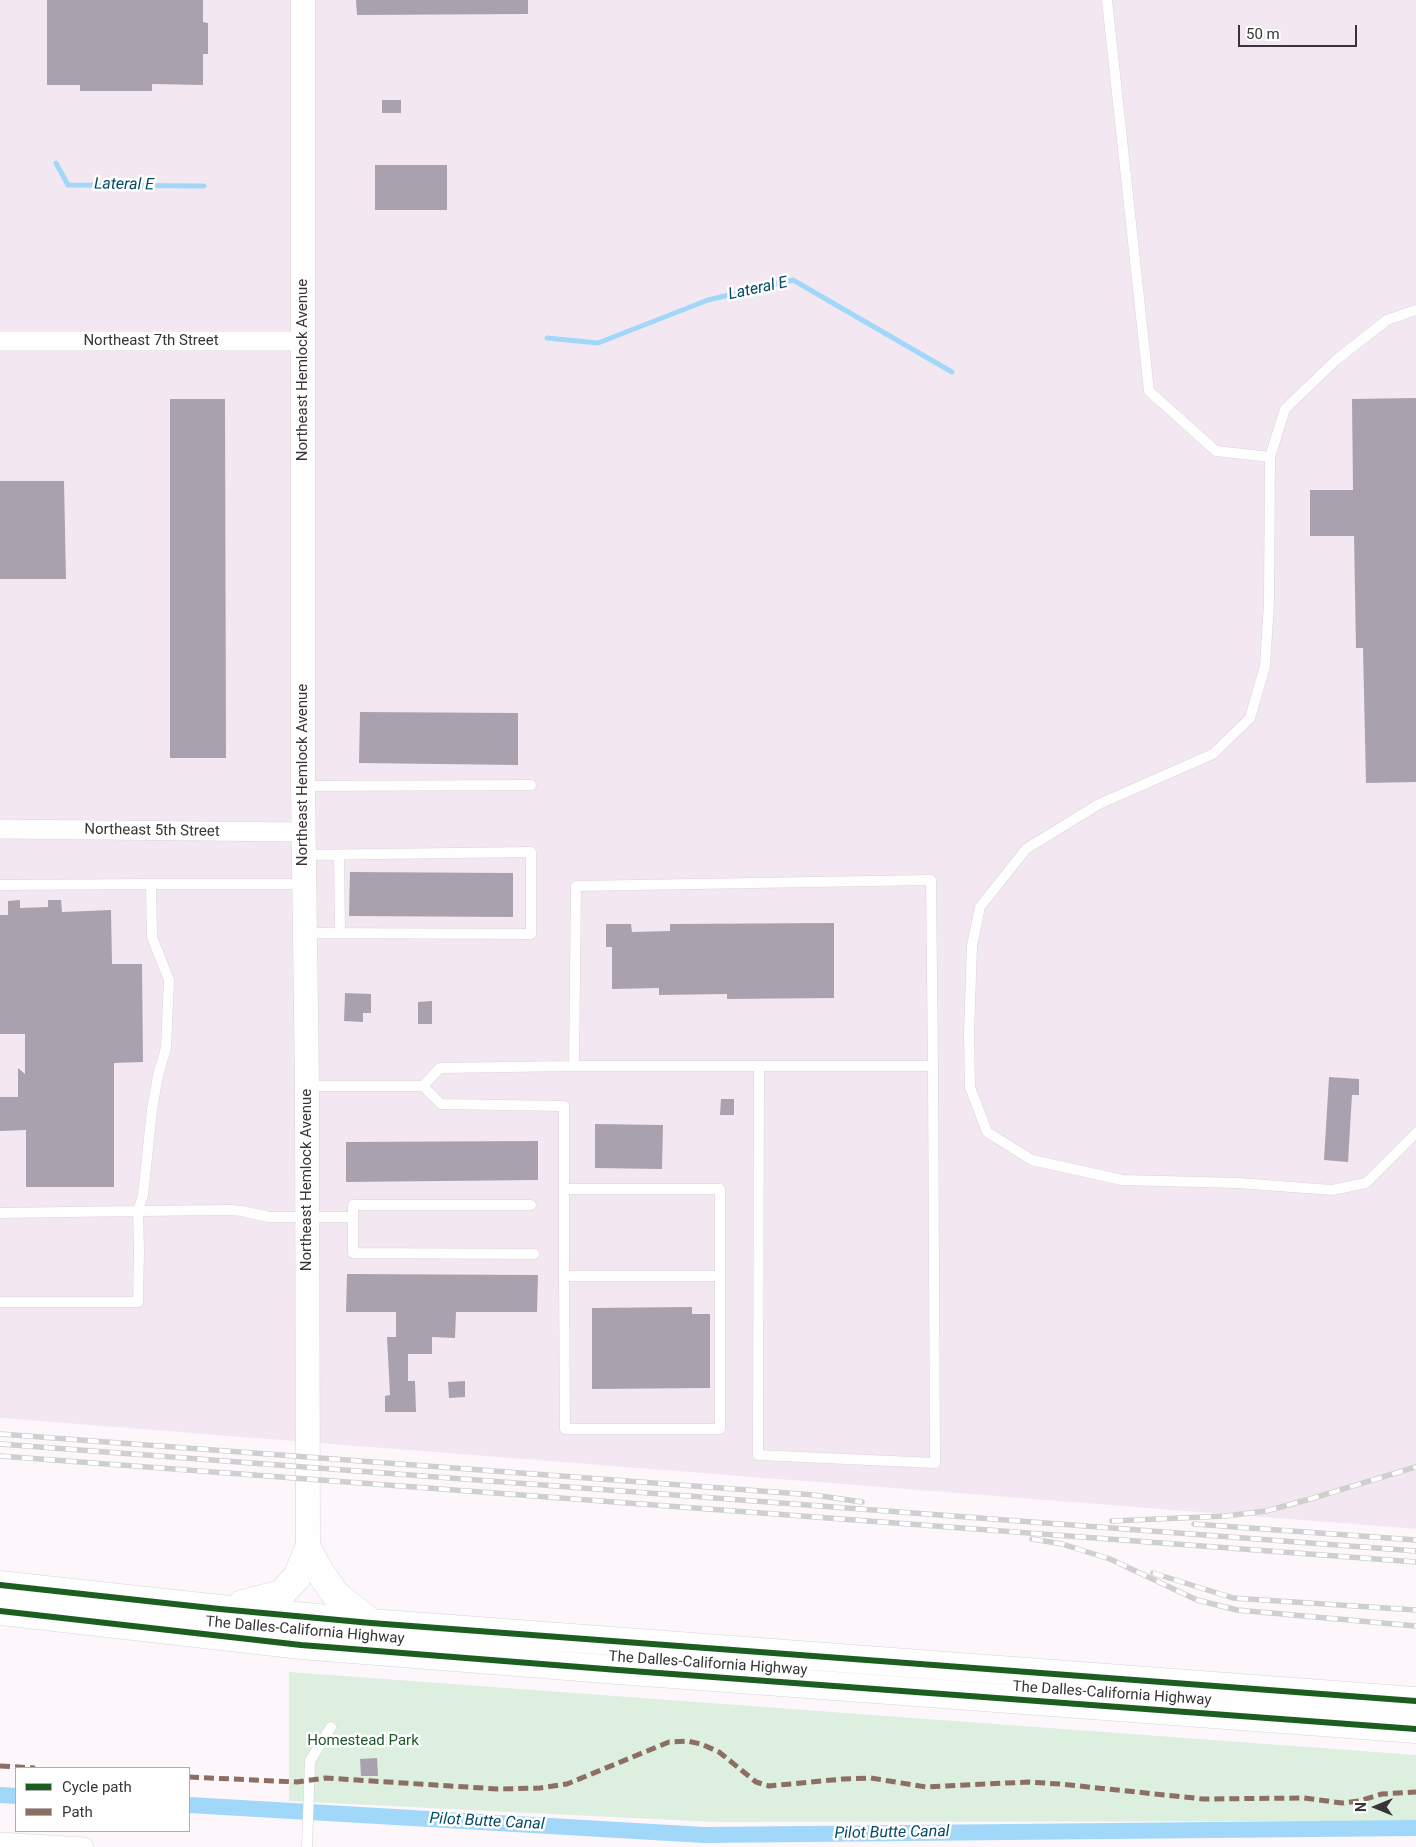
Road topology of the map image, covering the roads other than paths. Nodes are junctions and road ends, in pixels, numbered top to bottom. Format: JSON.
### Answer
{"nodes":[{"id":1,"x":303,"y":0,"type":"edge"},
{"id":2,"x":1107,"y":0,"type":"edge"},
{"id":3,"x":1416,"y":310,"type":"edge"},
{"id":4,"x":0,"y":341,"type":"edge"},
{"id":5,"x":302,"y":341,"type":"junction"},
{"id":6,"x":1270,"y":457,"type":"junction"},
{"id":7,"x":531,"y":785,"type":"dead end"},
{"id":8,"x":303,"y":786,"type":"junction"},
{"id":9,"x":0,"y":829,"type":"edge"},
{"id":10,"x":303,"y":844,"type":"junction"},
{"id":11,"x":339,"y":855,"type":"junction"},
{"id":12,"x":151,"y":884,"type":"junction"},
{"id":13,"x":304,"y":884,"type":"junction"},
{"id":14,"x":0,"y":885,"type":"edge"},
{"id":15,"x":305,"y":933,"type":"junction"},
{"id":16,"x":340,"y":933,"type":"junction"},
{"id":17,"x":574,"y":1066,"type":"junction"},
{"id":18,"x":759,"y":1066,"type":"junction"},
{"id":19,"x":933,"y":1066,"type":"junction"},
{"id":20,"x":307,"y":1086,"type":"junction"},
{"id":21,"x":423,"y":1086,"type":"junction"},
{"id":22,"x":1416,"y":1133,"type":"edge"},
{"id":23,"x":564,"y":1189,"type":"junction"},
{"id":24,"x":531,"y":1205,"type":"dead end"},
{"id":25,"x":138,"y":1211,"type":"junction"},
{"id":26,"x":0,"y":1213,"type":"edge"},
{"id":27,"x":307,"y":1217,"type":"junction"},
{"id":28,"x":353,"y":1217,"type":"junction"},
{"id":29,"x":534,"y":1254,"type":"dead end"},
{"id":30,"x":564,"y":1276,"type":"junction"},
{"id":31,"x":720,"y":1276,"type":"junction"},
{"id":32,"x":0,"y":1302,"type":"edge"},
{"id":33,"x":308,"y":1550,"type":"junction"},
{"id":34,"x":0,"y":1585,"type":"edge"},
{"id":35,"x":220,"y":1609,"type":"junction"},
{"id":36,"x":0,"y":1611,"type":"edge"},
{"id":37,"x":371,"y":1623,"type":"junction"},
{"id":38,"x":1416,"y":1701,"type":"edge"},
{"id":39,"x":331,"y":1727,"type":"dead end"},
{"id":40,"x":1416,"y":1729,"type":"edge"},
{"id":41,"x":0,"y":1842,"type":"edge"},
{"id":42,"x":84,"y":1847,"type":"edge"},
{"id":43,"x":307,"y":1847,"type":"edge"}],
"edges":[{"from":1,"to":5,"type":"street","name":"Northeast Hemlock Avenue"},
{"from":2,"to":6,"type":"lane"},
{"from":3,"to":6,"type":"lane"},
{"from":4,"to":5,"type":"street","name":"Northeast 7th Street"},
{"from":5,"to":8,"type":"street","name":"Northeast Hemlock Avenue"},
{"from":6,"to":22,"type":"lane"},
{"from":7,"to":8,"type":"lane"},
{"from":8,"to":10,"type":"street","name":"Northeast Hemlock Avenue"},
{"from":9,"to":10,"type":"street","name":"Northeast 5th Street"},
{"from":10,"to":11,"type":"lane"},
{"from":10,"to":13,"type":"street","name":"Northeast Hemlock Avenue"},
{"from":11,"to":16,"type":"lane"},
{"from":11,"to":16,"type":"lane"},
{"from":12,"to":13,"type":"lane"},
{"from":12,"to":14,"type":"lane"},
{"from":12,"to":25,"type":"lane"},
{"from":13,"to":15,"type":"street","name":"Northeast Hemlock Avenue"},
{"from":15,"to":16,"type":"lane"},
{"from":15,"to":20,"type":"street","name":"Northeast Hemlock Avenue"},
{"from":17,"to":18,"type":"lane"},
{"from":17,"to":19,"type":"lane"},
{"from":17,"to":21,"type":"lane"},
{"from":18,"to":19,"type":"lane"},
{"from":18,"to":19,"type":"lane"},
{"from":20,"to":21,"type":"lane"},
{"from":20,"to":27,"type":"street","name":"Northeast Hemlock Avenue"},
{"from":21,"to":23,"type":"lane"},
{"from":23,"to":30,"type":"lane"},
{"from":23,"to":31,"type":"lane"},
{"from":24,"to":28,"type":"lane"},
{"from":25,"to":26,"type":"lane"},
{"from":25,"to":27,"type":"lane"},
{"from":25,"to":32,"type":"lane"},
{"from":27,"to":28,"type":"lane"},
{"from":27,"to":33,"type":"street","name":"Northeast Hemlock Avenue"},
{"from":28,"to":29,"type":"lane"},
{"from":30,"to":31,"type":"lane"},
{"from":30,"to":31,"type":"lane"},
{"from":33,"to":35,"type":"highway"},
{"from":33,"to":37,"type":"highway"},
{"from":34,"to":35,"type":"highway","name":"The Dalles-California Highway"},
{"from":35,"to":37,"type":"highway","name":"The Dalles-California Highway"},
{"from":36,"to":40,"type":"highway","name":"The Dalles-California Highway"},
{"from":37,"to":38,"type":"highway","name":"The Dalles-California Highway"},
{"from":39,"to":43,"type":"lane"},
{"from":41,"to":42,"type":"street"}]}
